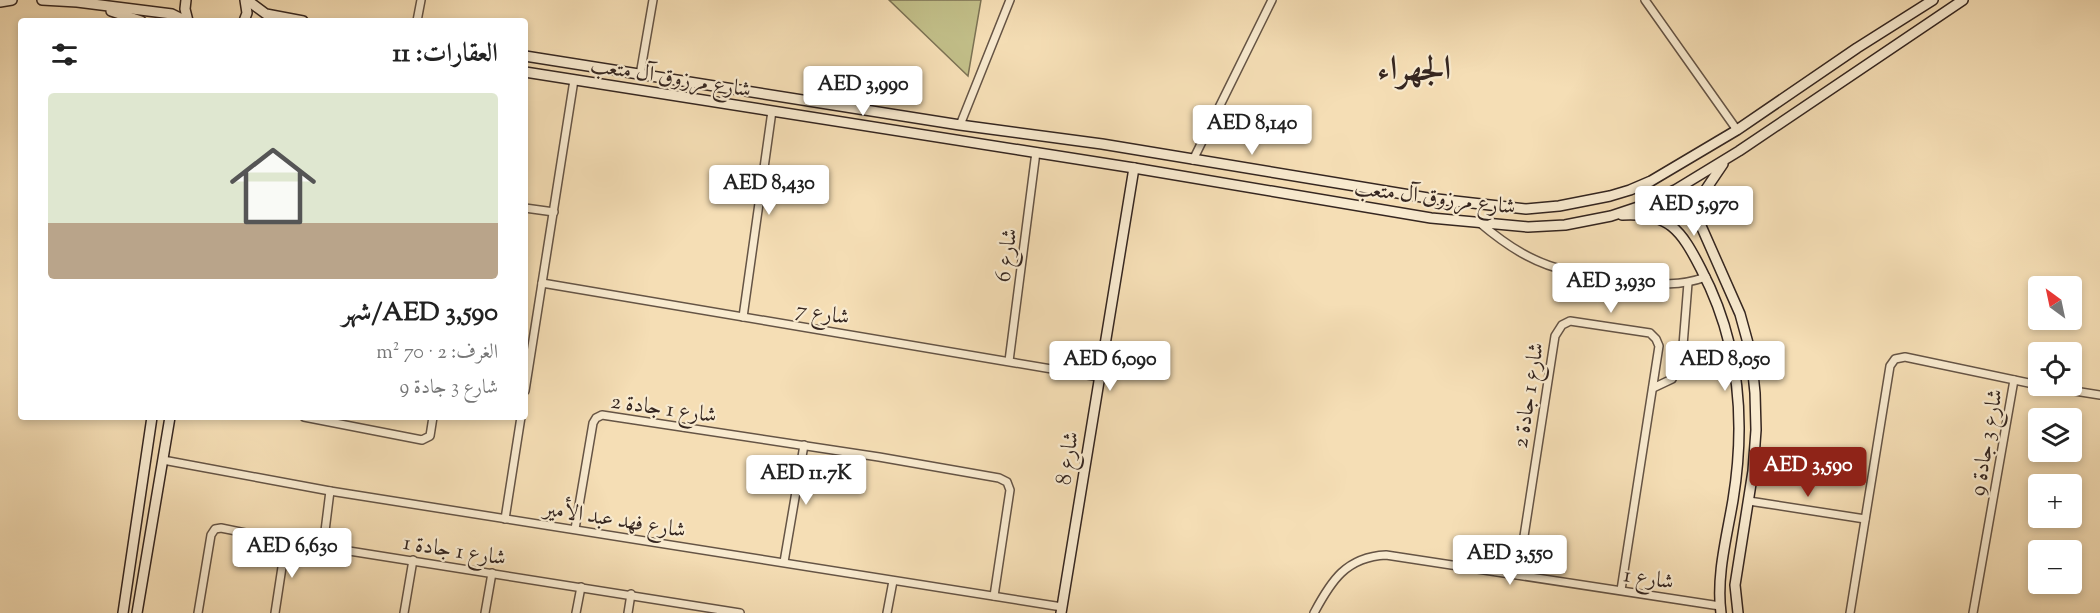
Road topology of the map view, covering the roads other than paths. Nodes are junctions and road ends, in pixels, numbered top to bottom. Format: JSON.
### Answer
{"nodes":[{"id":1,"x":12,"y":0,"type":"edge"},
{"id":2,"x":42,"y":0,"type":"edge"},
{"id":3,"x":186,"y":0,"type":"edge"},
{"id":4,"x":246,"y":0,"type":"edge"},
{"id":5,"x":421,"y":0,"type":"edge"},
{"id":6,"x":650,"y":0,"type":"edge"},
{"id":7,"x":1010,"y":0,"type":"edge"},
{"id":8,"x":1272,"y":0,"type":"edge"},
{"id":9,"x":1645,"y":0,"type":"edge"},
{"id":10,"x":1933,"y":0,"type":"edge"},
{"id":11,"x":1964,"y":0,"type":"edge"},
{"id":12,"x":0,"y":2,"type":"edge"},
{"id":13,"x":77,"y":2,"type":"junction"},
{"id":14,"x":131,"y":18,"type":"edge"},
{"id":15,"x":181,"y":18,"type":"edge"},
{"id":16,"x":186,"y":18,"type":"edge"},
{"id":17,"x":245,"y":18,"type":"edge"},
{"id":18,"x":287,"y":18,"type":"edge"},
{"id":19,"x":418,"y":18,"type":"edge"},
{"id":20,"x":528,"y":56,"type":"edge"},
{"id":21,"x":553,"y":61,"type":"junction"},
{"id":22,"x":528,"y":72,"type":"edge"},
{"id":23,"x":640,"y":75,"type":"junction"},
{"id":24,"x":550,"y":76,"type":"junction"},
{"id":25,"x":574,"y":80,"type":"junction"},
{"id":26,"x":857,"y":109,"type":"junction"},
{"id":27,"x":772,"y":111,"type":"junction"},
{"id":28,"x":881,"y":113,"type":"junction"},
{"id":29,"x":853,"y":124,"type":"junction"},
{"id":30,"x":960,"y":125,"type":"junction"},
{"id":31,"x":878,"y":128,"type":"junction"},
{"id":32,"x":1737,"y":129,"type":"junction"},
{"id":33,"x":1739,"y":151,"type":"junction"},
{"id":34,"x":1036,"y":152,"type":"junction"},
{"id":35,"x":1193,"y":160,"type":"junction"},
{"id":36,"x":1134,"y":168,"type":"junction"},
{"id":37,"x":528,"y":208,"type":"edge"},
{"id":38,"x":554,"y":212,"type":"junction"},
{"id":39,"x":1611,"y":216,"type":"junction"},
{"id":40,"x":1480,"y":223,"type":"junction"},
{"id":41,"x":1710,"y":249,"type":"junction"},
{"id":42,"x":1695,"y":258,"type":"junction"},
{"id":43,"x":1706,"y":277,"type":"junction"},
{"id":44,"x":542,"y":283,"type":"junction"},
{"id":45,"x":1688,"y":283,"type":"junction"},
{"id":46,"x":743,"y":317,"type":"junction"},
{"id":47,"x":1009,"y":362,"type":"junction"},
{"id":48,"x":528,"y":370,"type":"edge"},
{"id":49,"x":1099,"y":377,"type":"junction"},
{"id":50,"x":2014,"y":380,"type":"junction"},
{"id":51,"x":2028,"y":383,"type":"edge"},
{"id":52,"x":1653,"y":388,"type":"junction"},
{"id":53,"x":2082,"y":392,"type":"edge"},
{"id":54,"x":2100,"y":395,"type":"edge"},
{"id":55,"x":152,"y":420,"type":"edge"},
{"id":56,"x":170,"y":420,"type":"edge"},
{"id":57,"x":319,"y":420,"type":"edge"},
{"id":58,"x":433,"y":420,"type":"edge"},
{"id":59,"x":521,"y":420,"type":"edge"},
{"id":60,"x":804,"y":445,"type":"junction"},
{"id":61,"x":163,"y":460,"type":"junction"},
{"id":62,"x":330,"y":491,"type":"junction"},
{"id":63,"x":1749,"y":501,"type":"junction"},
{"id":64,"x":505,"y":519,"type":"junction"},
{"id":65,"x":1864,"y":519,"type":"junction"},
{"id":66,"x":575,"y":529,"type":"junction"},
{"id":67,"x":286,"y":541,"type":"junction"},
{"id":68,"x":323,"y":547,"type":"junction"},
{"id":69,"x":413,"y":560,"type":"junction"},
{"id":70,"x":784,"y":562,"type":"junction"},
{"id":71,"x":492,"y":573,"type":"junction"},
{"id":72,"x":1518,"y":575,"type":"junction"},
{"id":73,"x":893,"y":581,"type":"junction"},
{"id":74,"x":581,"y":587,"type":"junction"},
{"id":75,"x":1621,"y":590,"type":"junction"},
{"id":76,"x":631,"y":594,"type":"junction"},
{"id":77,"x":994,"y":596,"type":"junction"},
{"id":78,"x":1061,"y":610,"type":"edge"},
{"id":79,"x":1720,"y":610,"type":"edge"},
{"id":80,"x":722,"y":612,"type":"edge"},
{"id":81,"x":123,"y":613,"type":"edge"},
{"id":82,"x":137,"y":613,"type":"edge"},
{"id":83,"x":198,"y":613,"type":"edge"},
{"id":84,"x":274,"y":613,"type":"edge"},
{"id":85,"x":404,"y":613,"type":"edge"},
{"id":86,"x":485,"y":613,"type":"edge"},
{"id":87,"x":576,"y":613,"type":"edge"},
{"id":88,"x":628,"y":613,"type":"edge"},
{"id":89,"x":740,"y":613,"type":"edge"},
{"id":90,"x":887,"y":613,"type":"edge"},
{"id":91,"x":1314,"y":613,"type":"edge"},
{"id":92,"x":1738,"y":613,"type":"edge"},
{"id":93,"x":1850,"y":613,"type":"edge"},
{"id":94,"x":1973,"y":613,"type":"edge"}],
"edges":[{"from":1,"to":12,"type":"main road"},
{"from":2,"to":13,"type":"main road"},
{"from":3,"to":16,"type":"main road"},
{"from":4,"to":17,"type":"main road"},
{"from":4,"to":18,"type":"main road"},
{"from":5,"to":19,"type":"street"},
{"from":6,"to":23,"type":"street"},
{"from":7,"to":30,"type":"street"},
{"from":8,"to":35,"type":"street"},
{"from":9,"to":32,"type":"street"},
{"from":10,"to":32,"type":"main road","name":"شارع مرزوق آل متعب"},
{"from":11,"to":33,"type":"main road","name":"شارع مرزوق آل متعب"},
{"from":13,"to":14,"type":"main road"},
{"from":13,"to":15,"type":"main road"},
{"from":20,"to":21,"type":"main road","name":"شارع مرزوق آل متعب"},
{"from":21,"to":23,"type":"main road","name":"شارع مرزوق آل متعب"},
{"from":21,"to":24,"type":"main road"},
{"from":22,"to":24,"type":"main road","name":"شارع مرزوق آل متعب"},
{"from":23,"to":26,"type":"main road","name":"شارع مرزوق آل متعب"},
{"from":24,"to":25,"type":"main road","name":"شارع مرزوق آل متعب"},
{"from":25,"to":27,"type":"main road","name":"شارع مرزوق آل متعب"},
{"from":25,"to":38,"type":"street"},
{"from":26,"to":28,"type":"main road","name":"شارع مرزوق آل متعب"},
{"from":26,"to":29,"type":"main road"},
{"from":27,"to":29,"type":"main road","name":"شارع مرزوق آل متعب"},
{"from":27,"to":46,"type":"street"},
{"from":28,"to":30,"type":"main road","name":"شارع مرزوق آل متعب"},
{"from":28,"to":31,"type":"main road"},
{"from":29,"to":31,"type":"main road","name":"شارع مرزوق آل متعب"},
{"from":30,"to":35,"type":"main road","name":"شارع مرزوق آل متعب"},
{"from":31,"to":34,"type":"main road","name":"شارع مرزوق آل متعب"},
{"from":32,"to":35,"type":"main road","name":"شارع مرزوق آل متعب"},
{"from":33,"to":39,"type":"main road","name":"شارع مرزوق آل متعب"},
{"from":33,"to":41,"type":"main road"},
{"from":34,"to":36,"type":"main road","name":"شارع مرزوق آل متعب"},
{"from":34,"to":47,"type":"street","name":"شارع 6"},
{"from":36,"to":40,"type":"main road","name":"شارع مرزوق آل متعب"},
{"from":36,"to":49,"type":"main road","name":"شارع 8"},
{"from":37,"to":38,"type":"street"},
{"from":38,"to":44,"type":"street"},
{"from":39,"to":40,"type":"main road","name":"شارع مرزوق آل متعب"},
{"from":39,"to":42,"type":"main road"},
{"from":40,"to":45,"type":"street"},
{"from":41,"to":42,"type":"main road"},
{"from":41,"to":63,"type":"main road"},
{"from":42,"to":43,"type":"main road"},
{"from":43,"to":45,"type":"street"},
{"from":43,"to":79,"type":"main road"},
{"from":44,"to":46,"type":"street","name":"شارع 7"},
{"from":44,"to":48,"type":"street"},
{"from":45,"to":52,"type":"street"},
{"from":46,"to":47,"type":"street","name":"شارع 7"},
{"from":47,"to":49,"type":"street","name":"شارع 7"},
{"from":49,"to":78,"type":"main road","name":"شارع 8"},
{"from":50,"to":51,"type":"street"},
{"from":50,"to":65,"type":"street","name":"شارع 3 جادة 9"},
{"from":50,"to":94,"type":"street","name":"شارع 3 جادة 9"},
{"from":52,"to":72,"type":"street","name":"شارع 1 جادة 2"},
{"from":52,"to":75,"type":"street","name":"شارع 1 جادة 2"},
{"from":53,"to":54,"type":"street"},
{"from":55,"to":81,"type":"main road"},
{"from":56,"to":61,"type":"main road"},
{"from":57,"to":58,"type":"street"},
{"from":59,"to":64,"type":"street"},
{"from":60,"to":66,"type":"street","name":"شارع 1 جادة 2"},
{"from":60,"to":70,"type":"street"},
{"from":60,"to":77,"type":"street","name":"شارع 1 جادة 2"},
{"from":61,"to":62,"type":"street","name":"شارع فهد عبد الأمير"},
{"from":61,"to":82,"type":"main road"},
{"from":62,"to":64,"type":"street","name":"شارع فهد عبد الأمير"},
{"from":62,"to":68,"type":"street"},
{"from":63,"to":65,"type":"street"},
{"from":63,"to":92,"type":"main road"},
{"from":64,"to":66,"type":"street","name":"شارع فهد عبد الأمير"},
{"from":65,"to":93,"type":"street","name":"شارع 3 جادة 9"},
{"from":66,"to":70,"type":"street","name":"شارع فهد عبد الأمير"},
{"from":67,"to":68,"type":"street","name":"شارع 1 جادة 1"},
{"from":67,"to":83,"type":"street","name":"شارع 1 جادة 1"},
{"from":67,"to":84,"type":"street"},
{"from":68,"to":69,"type":"street","name":"شارع 1 جادة 1"},
{"from":69,"to":71,"type":"street","name":"شارع 1 جادة 1"},
{"from":69,"to":85,"type":"street"},
{"from":70,"to":73,"type":"street","name":"شارع فهد عبد الأمير"},
{"from":71,"to":74,"type":"street","name":"شارع 1 جادة 1"},
{"from":71,"to":86,"type":"street"},
{"from":72,"to":75,"type":"street","name":"شارع 1"},
{"from":72,"to":91,"type":"street","name":"شارع 1"},
{"from":73,"to":77,"type":"street","name":"شارع فهد عبد الأمير"},
{"from":73,"to":90,"type":"street"},
{"from":74,"to":76,"type":"street","name":"شارع 1 جادة 1"},
{"from":74,"to":87,"type":"street"},
{"from":75,"to":79,"type":"street","name":"شارع 1"},
{"from":76,"to":80,"type":"street","name":"شارع 1 جادة 1"},
{"from":76,"to":88,"type":"street"},
{"from":77,"to":78,"type":"street","name":"شارع فهد عبد الأمير"},
{"from":80,"to":89,"type":"street","name":"شارع 1 جادة 1"}]}
